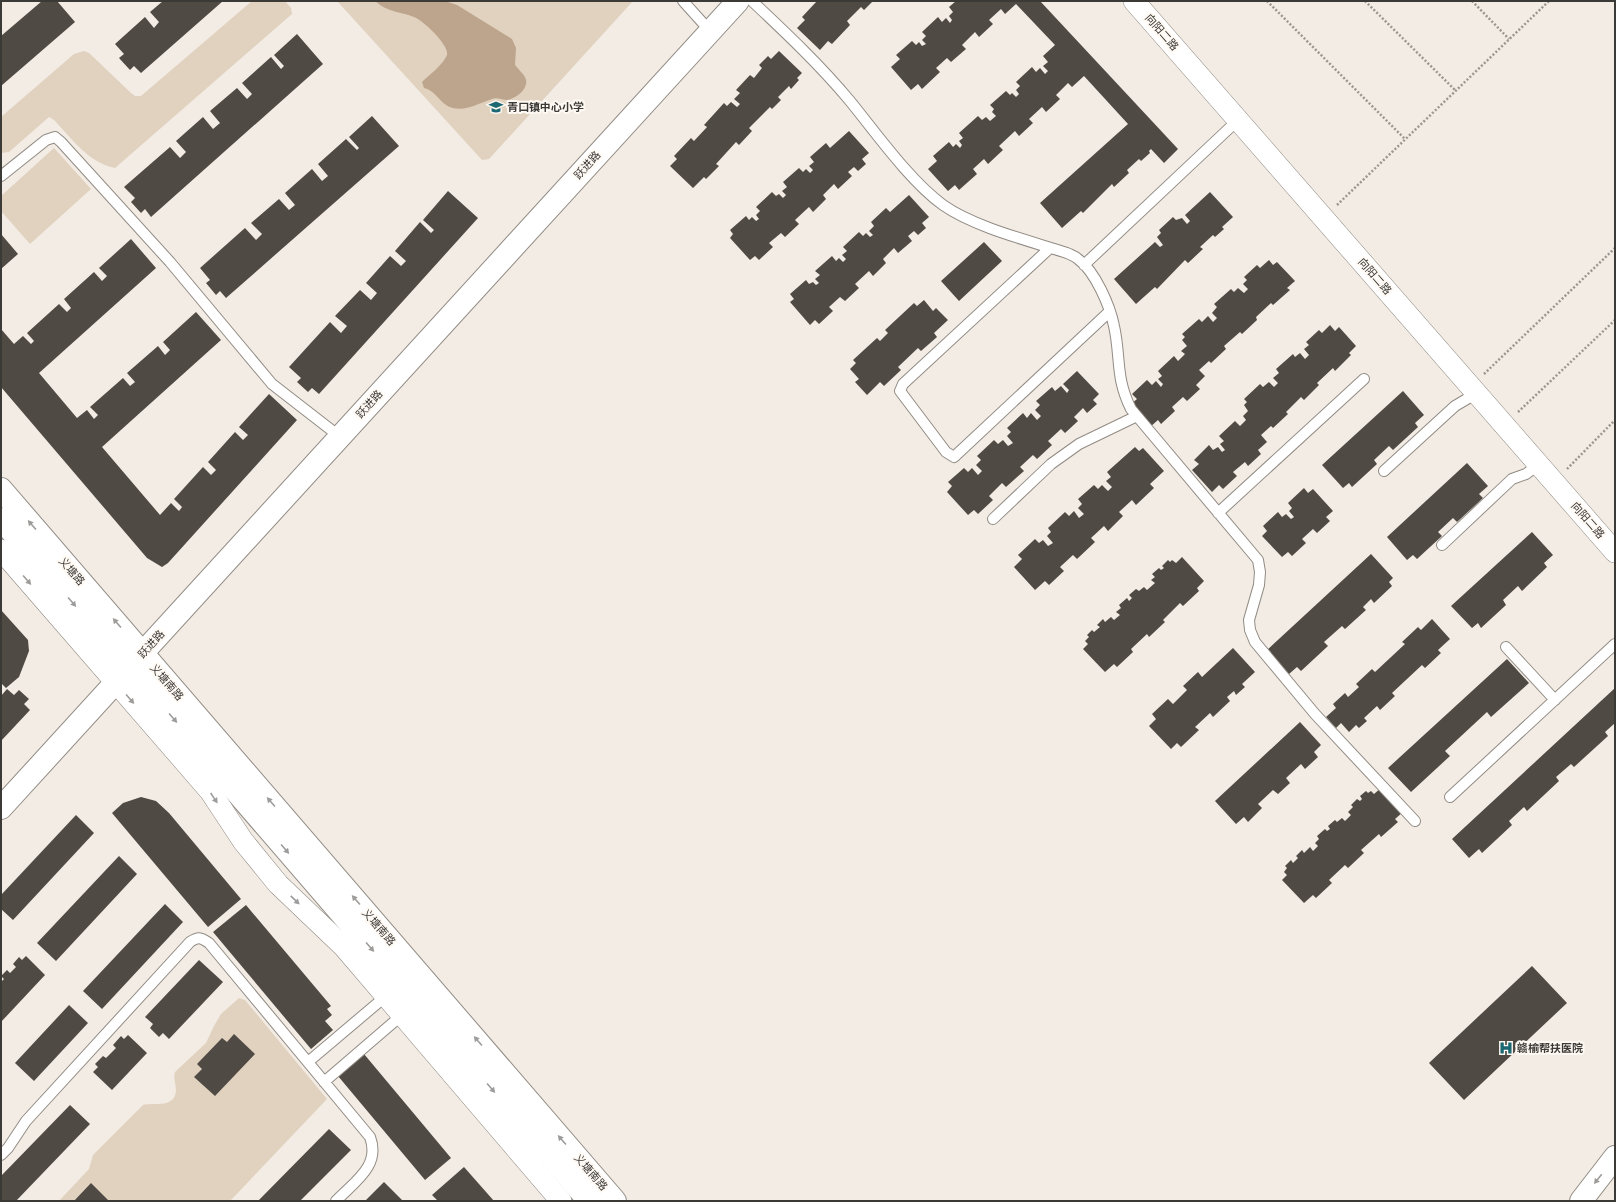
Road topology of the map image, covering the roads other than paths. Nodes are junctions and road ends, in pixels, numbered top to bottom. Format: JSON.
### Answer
{"nodes":[{"id":1,"x":683,"y":1,"type":"edge"},
{"id":2,"x":738,"y":1,"type":"edge"},
{"id":3,"x":752,"y":1,"type":"edge"},
{"id":4,"x":1134,"y":1,"type":"edge"},
{"id":5,"x":710,"y":31,"type":"junction"},
{"id":6,"x":1238,"y":120,"type":"junction"},
{"id":7,"x":1,"y":176,"type":"edge"},
{"id":8,"x":1050,"y":248,"type":"junction"},
{"id":9,"x":1084,"y":264,"type":"junction"},
{"id":10,"x":1109,"y":312,"type":"junction"},
{"id":11,"x":1364,"y":379,"type":"dead end"},
{"id":12,"x":1474,"y":390,"type":"junction"},
{"id":13,"x":1137,"y":416,"type":"junction"},
{"id":14,"x":339,"y":436,"type":"junction"},
{"id":15,"x":1539,"y":464,"type":"junction"},
{"id":16,"x":1384,"y":471,"type":"dead end"},
{"id":17,"x":1,"y":489,"type":"edge"},
{"id":18,"x":1218,"y":513,"type":"junction"},
{"id":19,"x":1,"y":519,"type":"edge"},
{"id":20,"x":993,"y":519,"type":"dead end"},
{"id":21,"x":1442,"y":545,"type":"dead end"},
{"id":22,"x":1,"y":550,"type":"edge"},
{"id":23,"x":1615,"y":552,"type":"edge"},
{"id":24,"x":1615,"y":644,"type":"edge"},
{"id":25,"x":1506,"y":647,"type":"dead end"},
{"id":26,"x":129,"y":668,"type":"junction"},
{"id":27,"x":1555,"y":700,"type":"junction"},
{"id":28,"x":1450,"y":797,"type":"dead end"},
{"id":29,"x":1,"y":808,"type":"edge"},
{"id":30,"x":1415,"y":821,"type":"dead end"},
{"id":31,"x":386,"y":996,"type":"junction"},
{"id":32,"x":402,"y":1015,"type":"junction"},
{"id":33,"x":308,"y":1062,"type":"junction"},
{"id":34,"x":324,"y":1082,"type":"junction"},
{"id":35,"x":1,"y":1155,"type":"edge"},
{"id":36,"x":1615,"y":1157,"type":"edge"},
{"id":37,"x":336,"y":1201,"type":"edge"},
{"id":38,"x":561,"y":1201,"type":"edge"},
{"id":39,"x":589,"y":1201,"type":"edge"},
{"id":40,"x":615,"y":1201,"type":"edge"},
{"id":41,"x":1581,"y":1201,"type":"edge"}],
"edges":[{"from":1,"to":5,"type":"lane"},
{"from":2,"to":5,"type":"main road","name":"跃进路"},
{"from":3,"to":8,"type":"lane"},
{"from":4,"to":6,"type":"street","name":"向阳二路"},
{"from":5,"to":14,"type":"main road","name":"跃进路"},
{"from":6,"to":9,"type":"lane"},
{"from":6,"to":12,"type":"street","name":"向阳二路"},
{"from":7,"to":14,"type":"lane"},
{"from":8,"to":9,"type":"lane"},
{"from":8,"to":10,"type":"lane"},
{"from":9,"to":10,"type":"lane"},
{"from":10,"to":13,"type":"lane"},
{"from":11,"to":18,"type":"lane"},
{"from":12,"to":15,"type":"street","name":"向阳二路"},
{"from":12,"to":16,"type":"lane"},
{"from":13,"to":18,"type":"lane"},
{"from":13,"to":20,"type":"lane"},
{"from":14,"to":26,"type":"main road","name":"跃进路"},
{"from":15,"to":21,"type":"lane"},
{"from":15,"to":23,"type":"street","name":"向阳二路"},
{"from":26,"to":17,"type":"main road","name":"义塘路","one_way":true},
{"from":18,"to":30,"type":"lane"},
{"from":19,"to":26,"type":"main road","name":"义塘路","one_way":true},
{"from":22,"to":26,"type":"street","one_way":true},
{"from":24,"to":27,"type":"lane"},
{"from":25,"to":27,"type":"lane"},
{"from":26,"to":29,"type":"main road","name":"跃进路"},
{"from":26,"to":31,"type":"street","one_way":true},
{"from":26,"to":39,"type":"main road","name":"义塘南路","one_way":true},
{"from":40,"to":26,"type":"main road","name":"义塘南路","one_way":true},
{"from":27,"to":28,"type":"lane"},
{"from":31,"to":32,"type":"street"},
{"from":31,"to":33,"type":"lane"},
{"from":32,"to":34,"type":"lane"},
{"from":32,"to":38,"type":"street"},
{"from":33,"to":34,"type":"lane"},
{"from":33,"to":35,"type":"lane"},
{"from":34,"to":37,"type":"lane"},
{"from":36,"to":41,"type":"main road","one_way":true}]}
